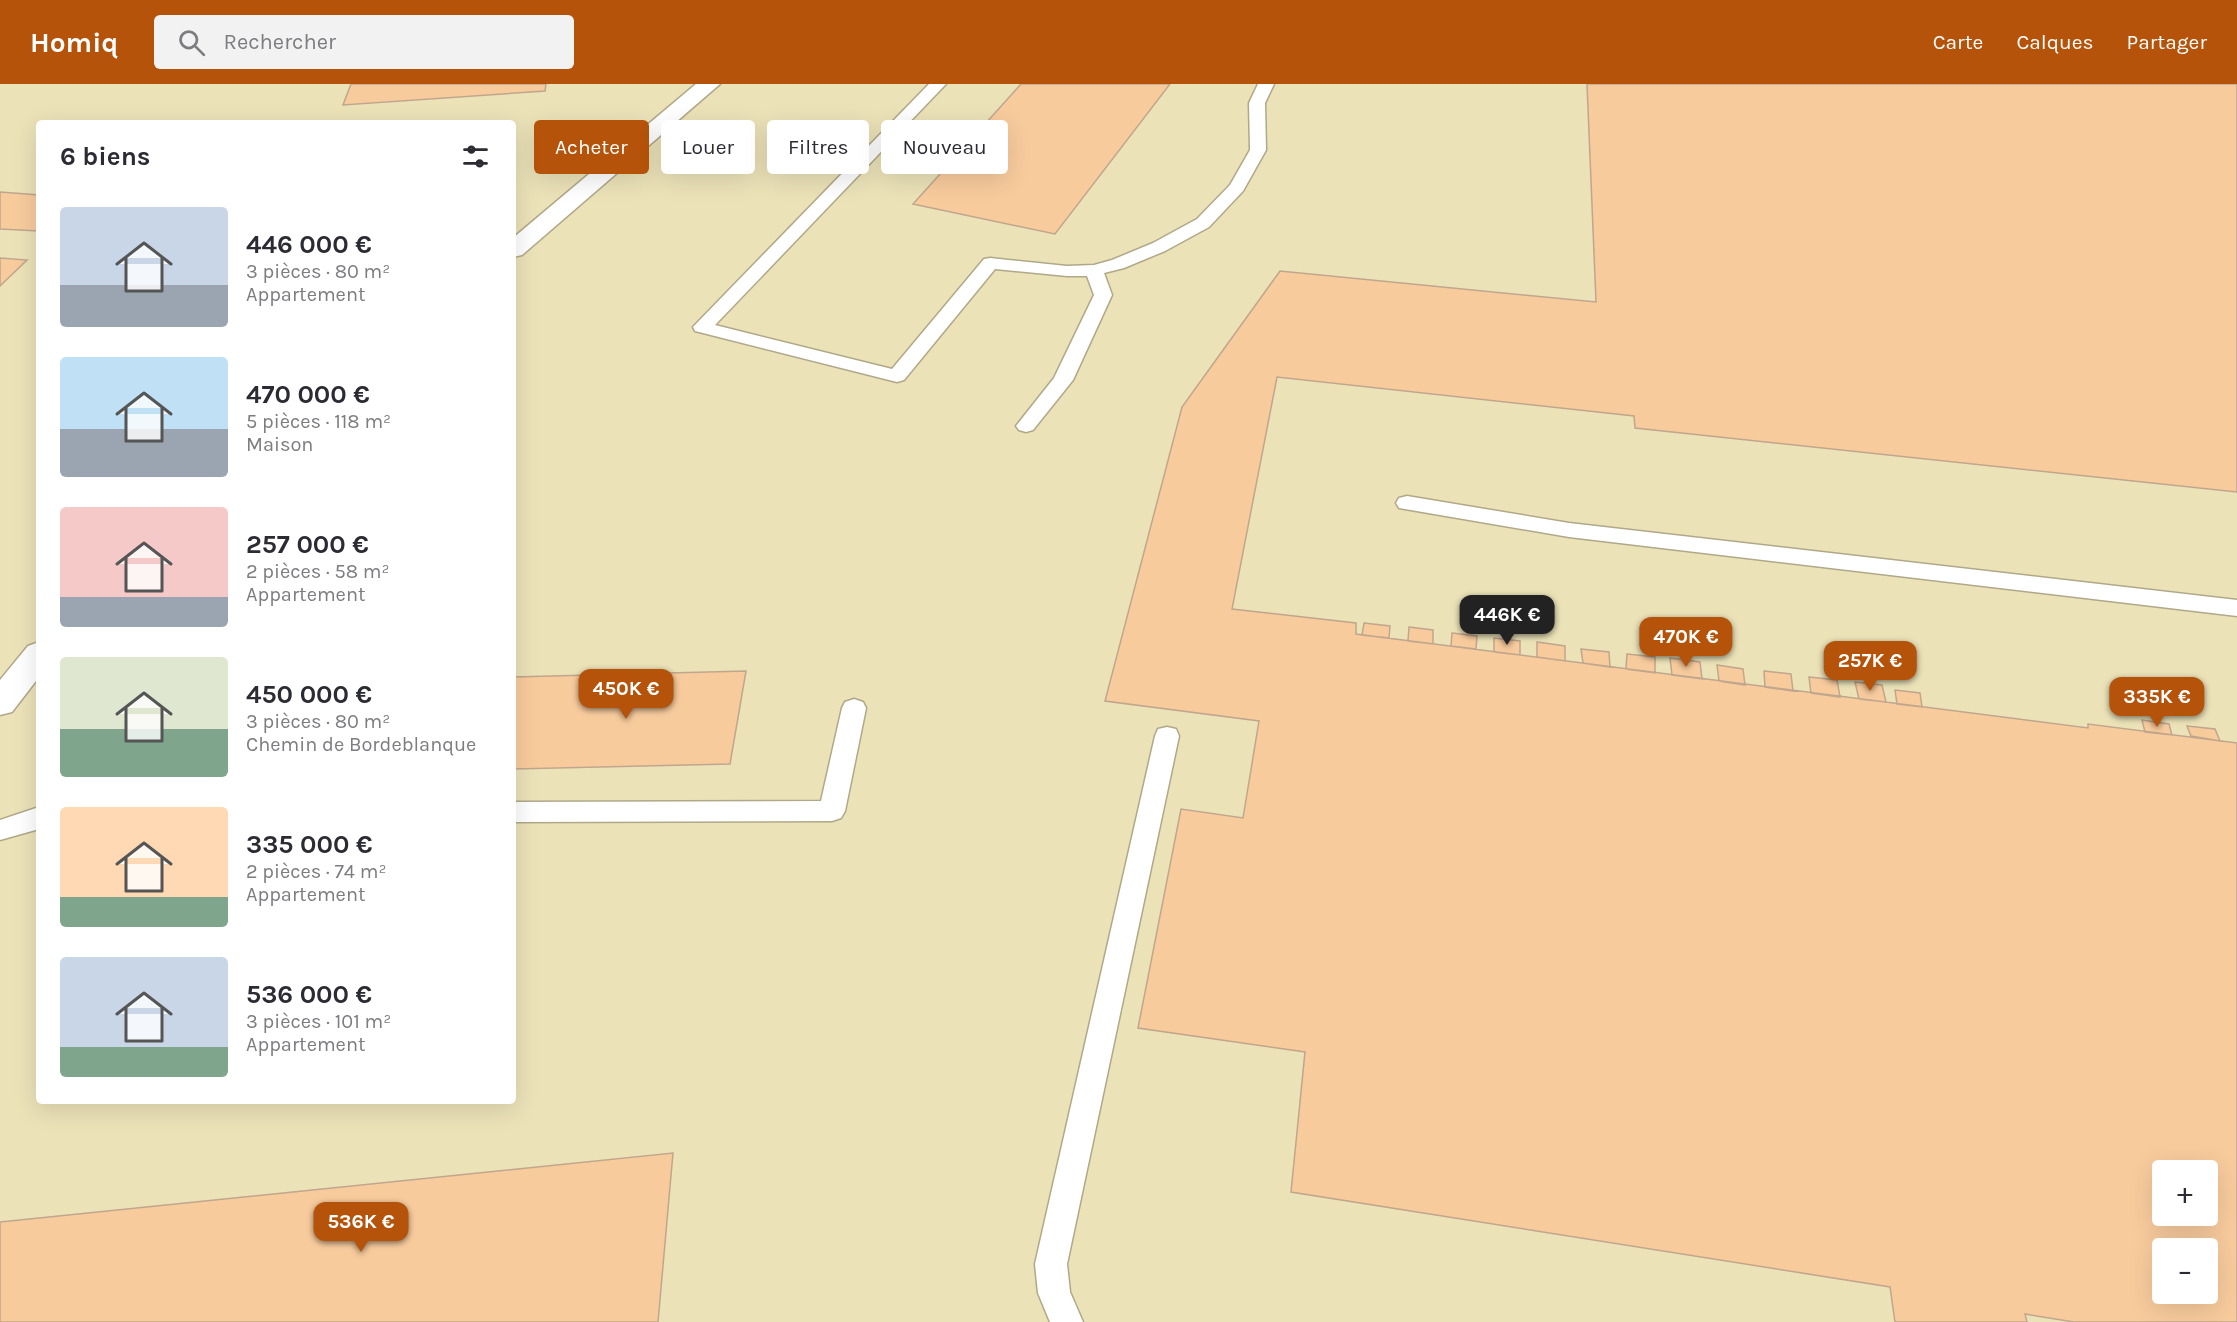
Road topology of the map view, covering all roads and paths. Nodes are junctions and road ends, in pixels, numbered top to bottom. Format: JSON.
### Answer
{"nodes":[{"id":1,"x":709,"y":84,"type":"edge"},
{"id":2,"x":938,"y":84,"type":"edge"},
{"id":3,"x":1266,"y":84,"type":"edge"},
{"id":4,"x":516,"y":247,"type":"edge"},
{"id":5,"x":1094,"y":270,"type":"junction"},
{"id":6,"x":1026,"y":426,"type":"dead end"},
{"id":7,"x":1407,"y":503,"type":"dead end"},
{"id":8,"x":2237,"y":608,"type":"edge"},
{"id":9,"x":36,"y":657,"type":"edge"},
{"id":10,"x":4,"y":692,"type":"edge"},
{"id":11,"x":854,"y":708,"type":"dead end"},
{"id":12,"x":1167,"y":736,"type":"dead end"},
{"id":13,"x":516,"y":812,"type":"edge"},
{"id":14,"x":36,"y":820,"type":"edge"},
{"id":15,"x":0,"y":830,"type":"edge"},
{"id":16,"x":1066,"y":1322,"type":"edge"}],
"edges":[{"from":1,"to":4,"type":"street"},
{"from":2,"to":5,"type":"lane"},
{"from":3,"to":5,"type":"lane"},
{"from":5,"to":6,"type":"lane"},
{"from":7,"to":8,"type":"lane"},
{"from":9,"to":10,"type":"street"},
{"from":11,"to":13,"type":"lane"},
{"from":12,"to":16,"type":"lane"},
{"from":14,"to":15,"type":"lane"}]}
